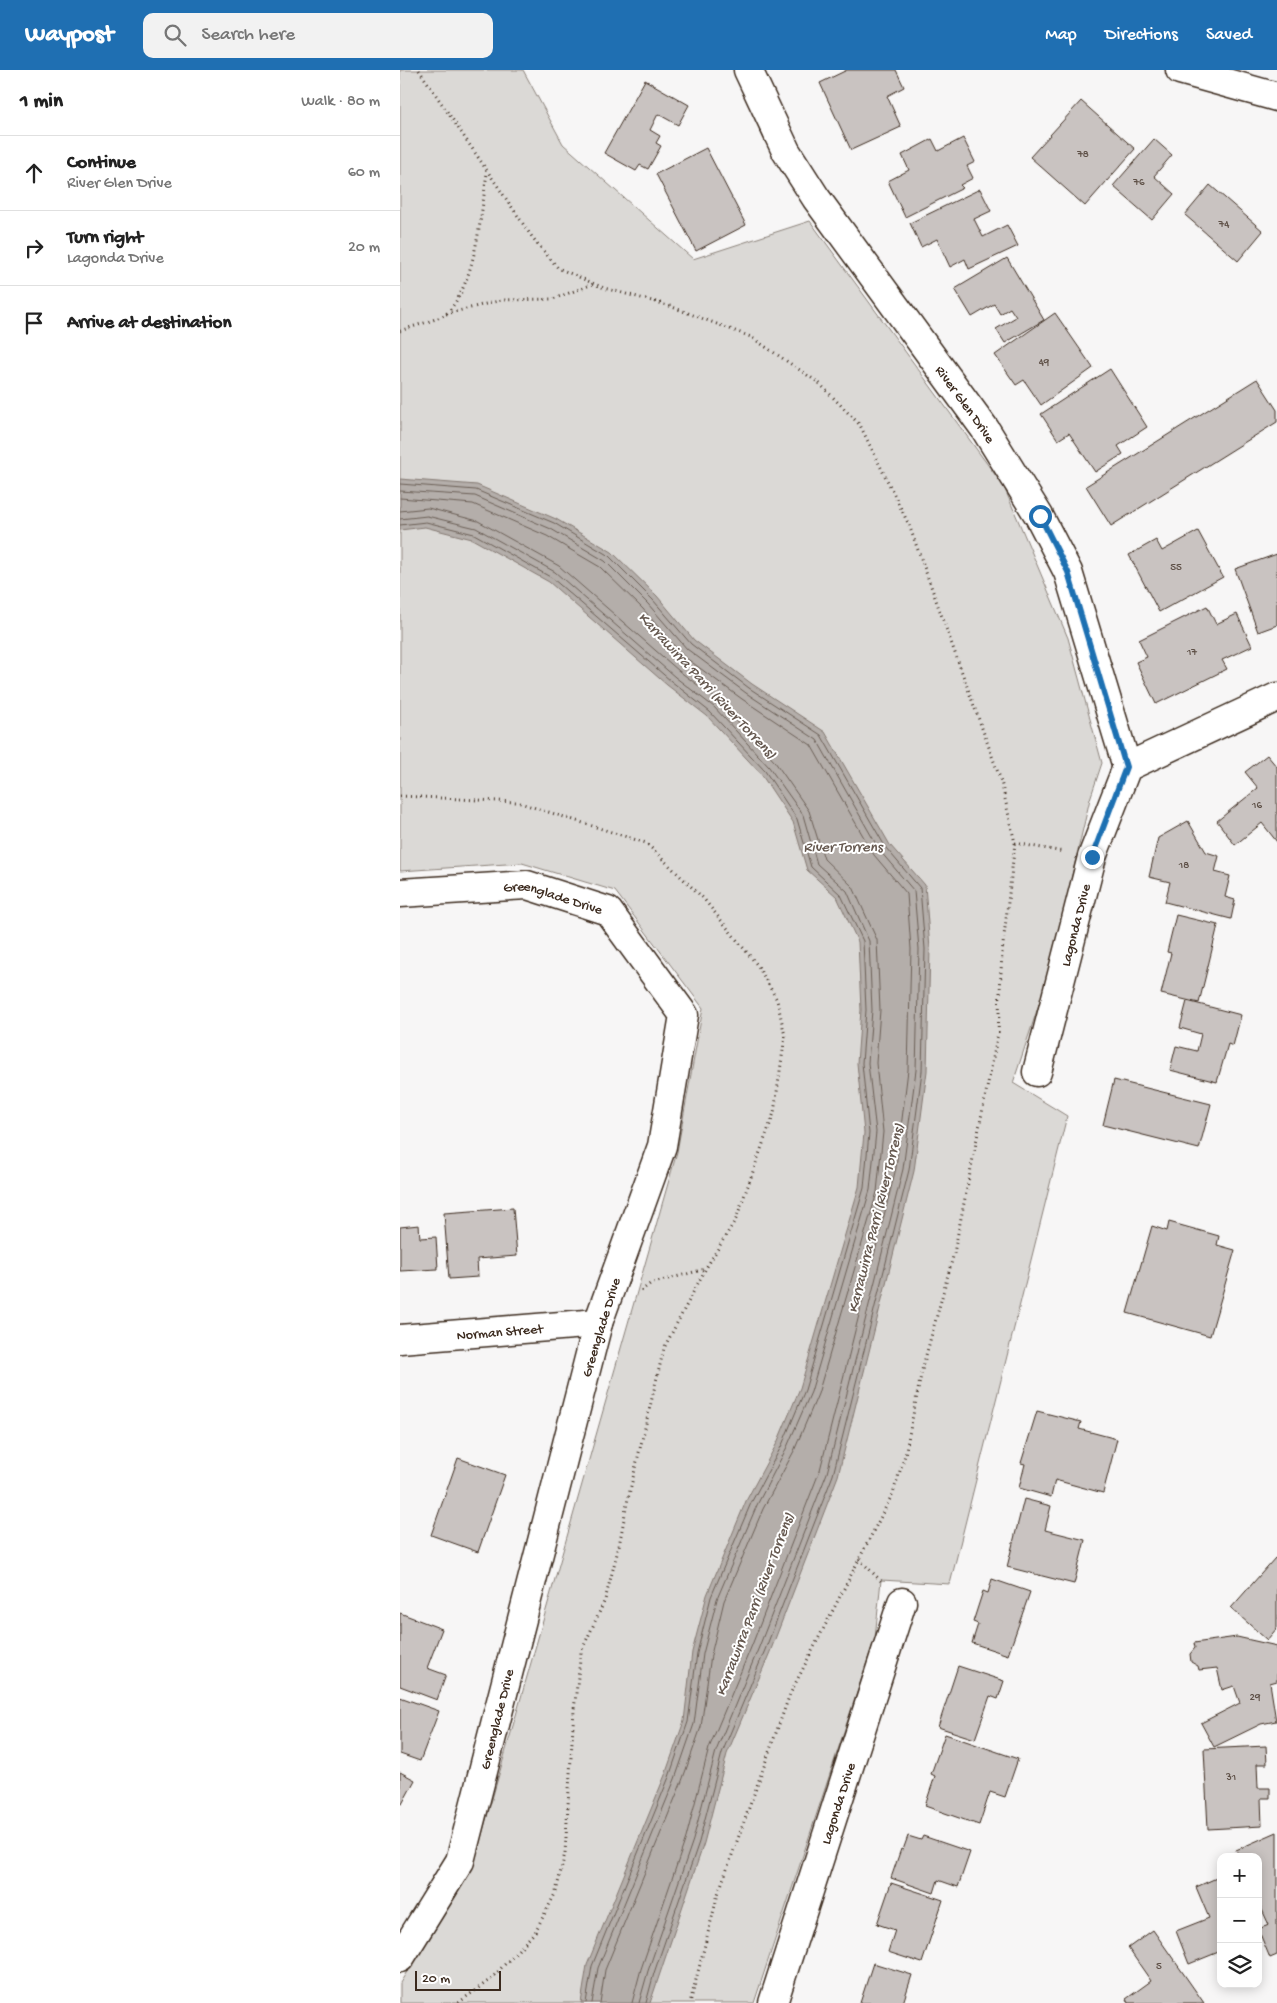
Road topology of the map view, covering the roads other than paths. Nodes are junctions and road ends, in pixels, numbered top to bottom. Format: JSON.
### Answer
{"nodes":[{"id":1,"x":1180,"y":70,"type":"edge"},
{"id":2,"x":756,"y":73,"type":"edge"},
{"id":3,"x":1277,"y":96,"type":"edge"},
{"id":4,"x":1277,"y":698,"type":"edge"},
{"id":5,"x":1126,"y":767,"type":"junction"},
{"id":6,"x":400,"y":893,"type":"edge"},
{"id":7,"x":1037,"y":1072,"type":"dead end"},
{"id":8,"x":598,"y":1323,"type":"junction"},
{"id":9,"x":400,"y":1339,"type":"edge"},
{"id":10,"x":902,"y":1602,"type":"dead end"},
{"id":11,"x":400,"y":1958,"type":"edge"},
{"id":12,"x":773,"y":2003,"type":"edge"}],
"edges":[{"from":1,"to":3,"type":"street"},
{"from":2,"to":5,"type":"street","name":"River Glen Drive"},
{"from":4,"to":5,"type":"street"},
{"from":5,"to":7,"type":"street","name":"Lagonda Drive"},
{"from":6,"to":8,"type":"street","name":"Greenglade Drive"},
{"from":8,"to":9,"type":"street","name":"Norman Street"},
{"from":8,"to":11,"type":"street","name":"Greenglade Drive"},
{"from":10,"to":12,"type":"street","name":"Lagonda Drive"}]}
